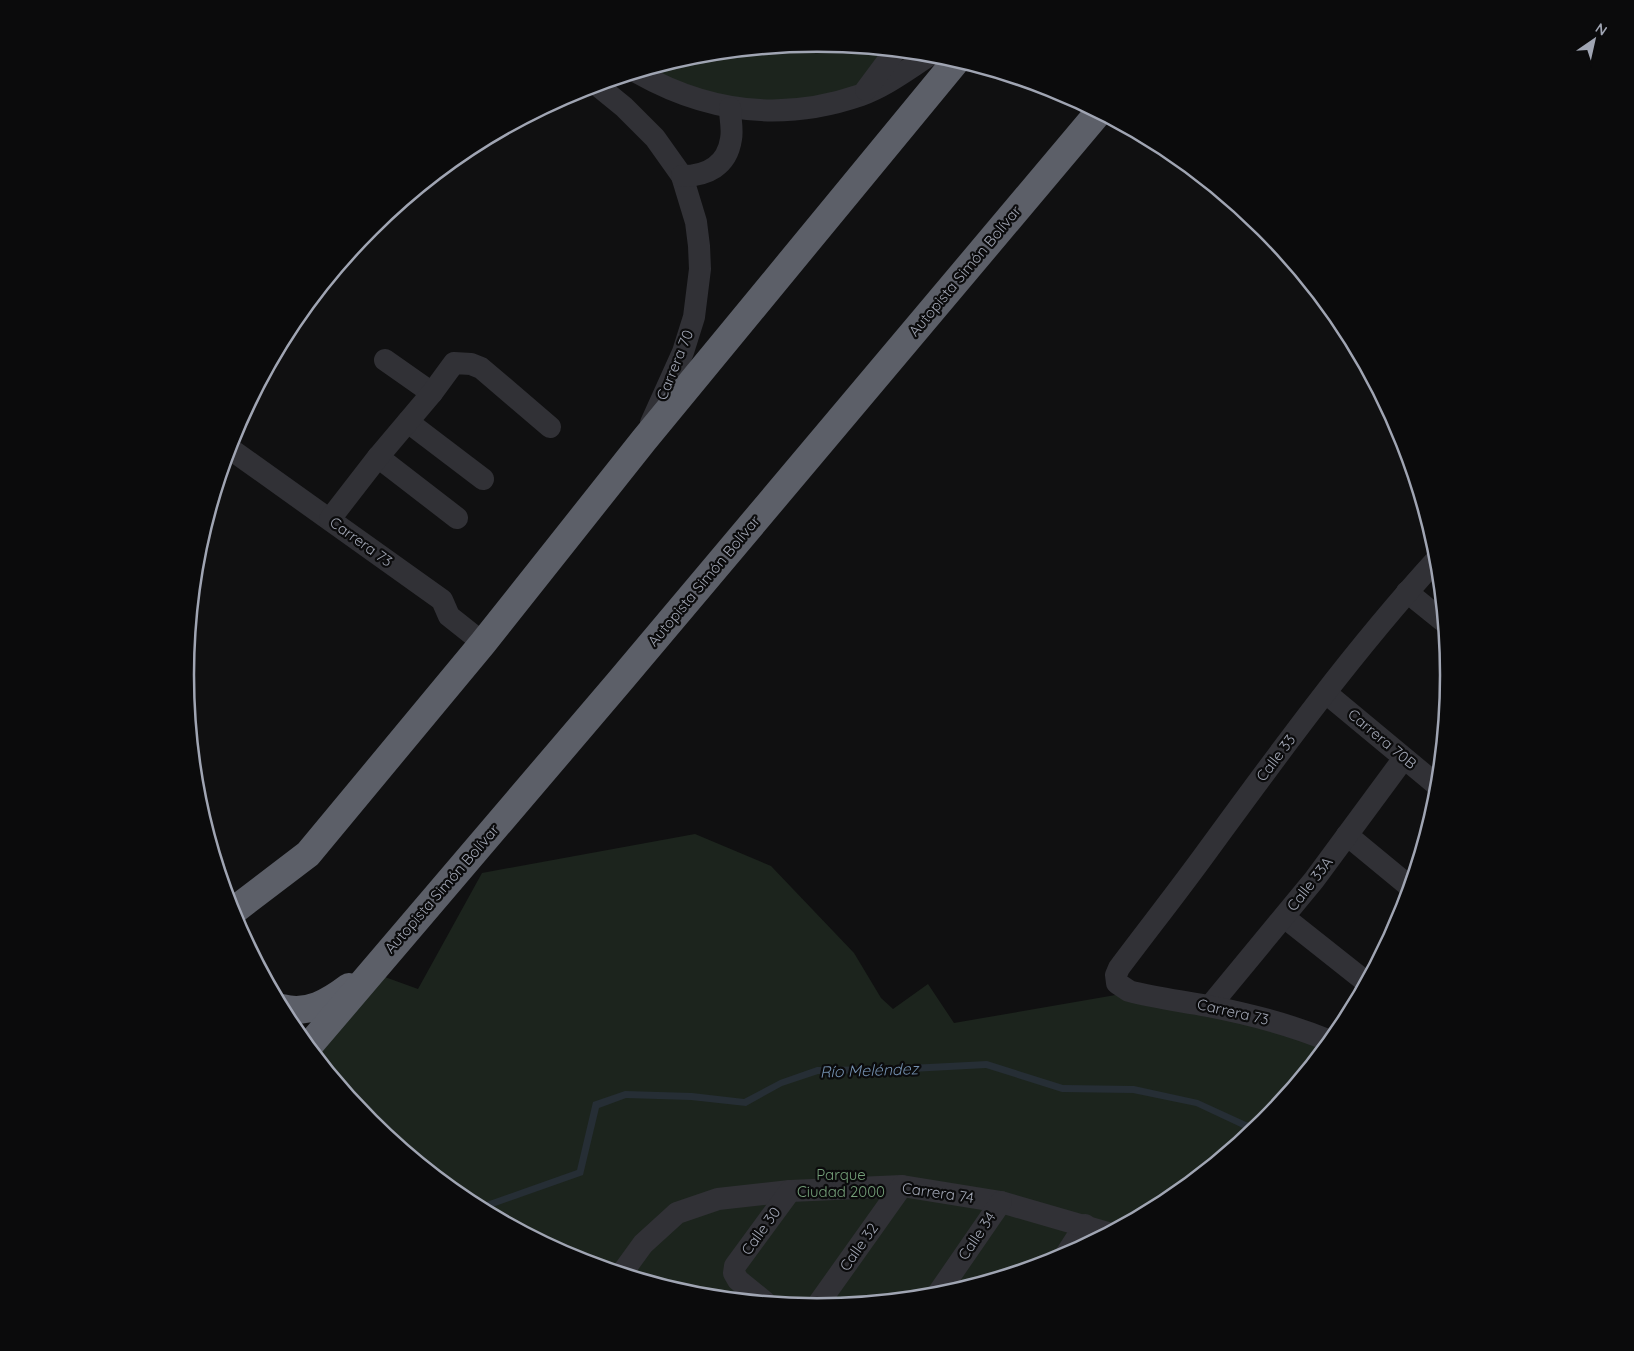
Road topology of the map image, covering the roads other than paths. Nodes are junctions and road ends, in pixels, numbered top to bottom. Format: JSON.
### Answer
{"nodes":[{"id":1,"x":890,"y":57,"type":"edge"},
{"id":2,"x":920,"y":61,"type":"edge"},
{"id":3,"x":951,"y":67,"type":"edge"},
{"id":4,"x":646,"y":77,"type":"edge"},
{"id":5,"x":604,"y":91,"type":"edge"},
{"id":6,"x":862,"y":94,"type":"junction"},
{"id":7,"x":730,"y":108,"type":"junction"},
{"id":8,"x":1094,"y":118,"type":"edge"},
{"id":9,"x":682,"y":176,"type":"junction"},
{"id":10,"x":385,"y":360,"type":"dead end"},
{"id":11,"x":432,"y":394,"type":"junction"},
{"id":12,"x":408,"y":422,"type":"junction"},
{"id":13,"x":550,"y":427,"type":"dead end"},
{"id":14,"x":644,"y":440,"type":"junction"},
{"id":15,"x":235,"y":452,"type":"edge"},
{"id":16,"x":378,"y":457,"type":"junction"},
{"id":17,"x":482,"y":479,"type":"dead end"},
{"id":18,"x":457,"y":518,"type":"dead end"},
{"id":19,"x":330,"y":520,"type":"junction"},
{"id":20,"x":1430,"y":566,"type":"edge"},
{"id":21,"x":1407,"y":592,"type":"junction"},
{"id":22,"x":1437,"y":616,"type":"edge"},
{"id":23,"x":484,"y":643,"type":"junction"},
{"id":24,"x":1326,"y":693,"type":"junction"},
{"id":25,"x":1404,"y":758,"type":"junction"},
{"id":26,"x":1431,"y":780,"type":"edge"},
{"id":27,"x":1347,"y":835,"type":"junction"},
{"id":28,"x":290,"y":869,"type":"junction"},
{"id":29,"x":1405,"y":883,"type":"edge"},
{"id":30,"x":238,"y":907,"type":"edge"},
{"id":31,"x":242,"y":916,"type":"edge"},
{"id":32,"x":1284,"y":917,"type":"junction"},
{"id":33,"x":371,"y":972,"type":"junction"},
{"id":34,"x":1362,"y":978,"type":"edge"},
{"id":35,"x":1133,"y":992,"type":"joint"},
{"id":36,"x":1210,"y":1006,"type":"junction"},
{"id":37,"x":292,"y":1011,"type":"edge"},
{"id":38,"x":1323,"y":1038,"type":"edge"},
{"id":39,"x":313,"y":1041,"type":"edge"},
{"id":40,"x":902,"y":1186,"type":"junction"},
{"id":41,"x":790,"y":1191,"type":"junction"},
{"id":42,"x":1001,"y":1202,"type":"junction"},
{"id":43,"x":1085,"y":1225,"type":"junction"},
{"id":44,"x":1100,"y":1230,"type":"edge"},
{"id":45,"x":1074,"y":1243,"type":"edge"},
{"id":46,"x":626,"y":1268,"type":"edge"},
{"id":47,"x":943,"y":1286,"type":"edge"},
{"id":48,"x":757,"y":1295,"type":"edge"},
{"id":49,"x":822,"y":1298,"type":"edge"}],
"edges":[{"from":1,"to":6,"type":"street"},
{"from":2,"to":6,"type":"street"},
{"from":3,"to":14,"type":"highway"},
{"from":4,"to":7,"type":"street"},
{"from":5,"to":9,"type":"street","name":"Carrera 70"},
{"from":6,"to":7,"type":"street"},
{"from":7,"to":9,"type":"street"},
{"from":8,"to":33,"type":"highway","name":"Autopista Simón Bolívar"},
{"from":9,"to":14,"type":"street","name":"Carrera 70"},
{"from":10,"to":11,"type":"street"},
{"from":11,"to":12,"type":"street"},
{"from":11,"to":13,"type":"street"},
{"from":12,"to":16,"type":"street"},
{"from":12,"to":17,"type":"street"},
{"from":14,"to":23,"type":"highway"},
{"from":15,"to":19,"type":"street","name":"Carrera 73"},
{"from":16,"to":18,"type":"street"},
{"from":16,"to":19,"type":"street"},
{"from":19,"to":23,"type":"street","name":"Carrera 73"},
{"from":20,"to":21,"type":"street","name":"Calle 33"},
{"from":21,"to":22,"type":"street"},
{"from":21,"to":24,"type":"street","name":"Calle 33"},
{"from":23,"to":28,"type":"highway"},
{"from":24,"to":25,"type":"street","name":"Carrera 70B"},
{"from":24,"to":35,"type":"street","name":"Calle 33"},
{"from":25,"to":26,"type":"street","name":"Carrera 70B"},
{"from":25,"to":27,"type":"street","name":"Calle 33A"},
{"from":27,"to":29,"type":"street"},
{"from":27,"to":32,"type":"street","name":"Calle 33A"},
{"from":28,"to":30,"type":"highway"},
{"from":28,"to":31,"type":"highway"},
{"from":32,"to":34,"type":"street"},
{"from":32,"to":36,"type":"street","name":"Calle 33A"},
{"from":33,"to":37,"type":"highway"},
{"from":33,"to":39,"type":"highway","name":"Autopista Simón Bolívar"},
{"from":35,"to":36,"type":"street","name":"Carrera 73"},
{"from":36,"to":38,"type":"street","name":"Carrera 73"},
{"from":40,"to":41,"type":"street","name":"Carrera 74"},
{"from":40,"to":42,"type":"street","name":"Carrera 74"},
{"from":40,"to":49,"type":"street","name":"Calle 32"},
{"from":41,"to":46,"type":"street","name":"Carrera 74"},
{"from":41,"to":48,"type":"street","name":"Calle 30"},
{"from":42,"to":43,"type":"street","name":"Carrera 74"},
{"from":42,"to":47,"type":"street","name":"Calle 34"},
{"from":43,"to":44,"type":"street","name":"Carrera 74"},
{"from":43,"to":45,"type":"street"}]}
